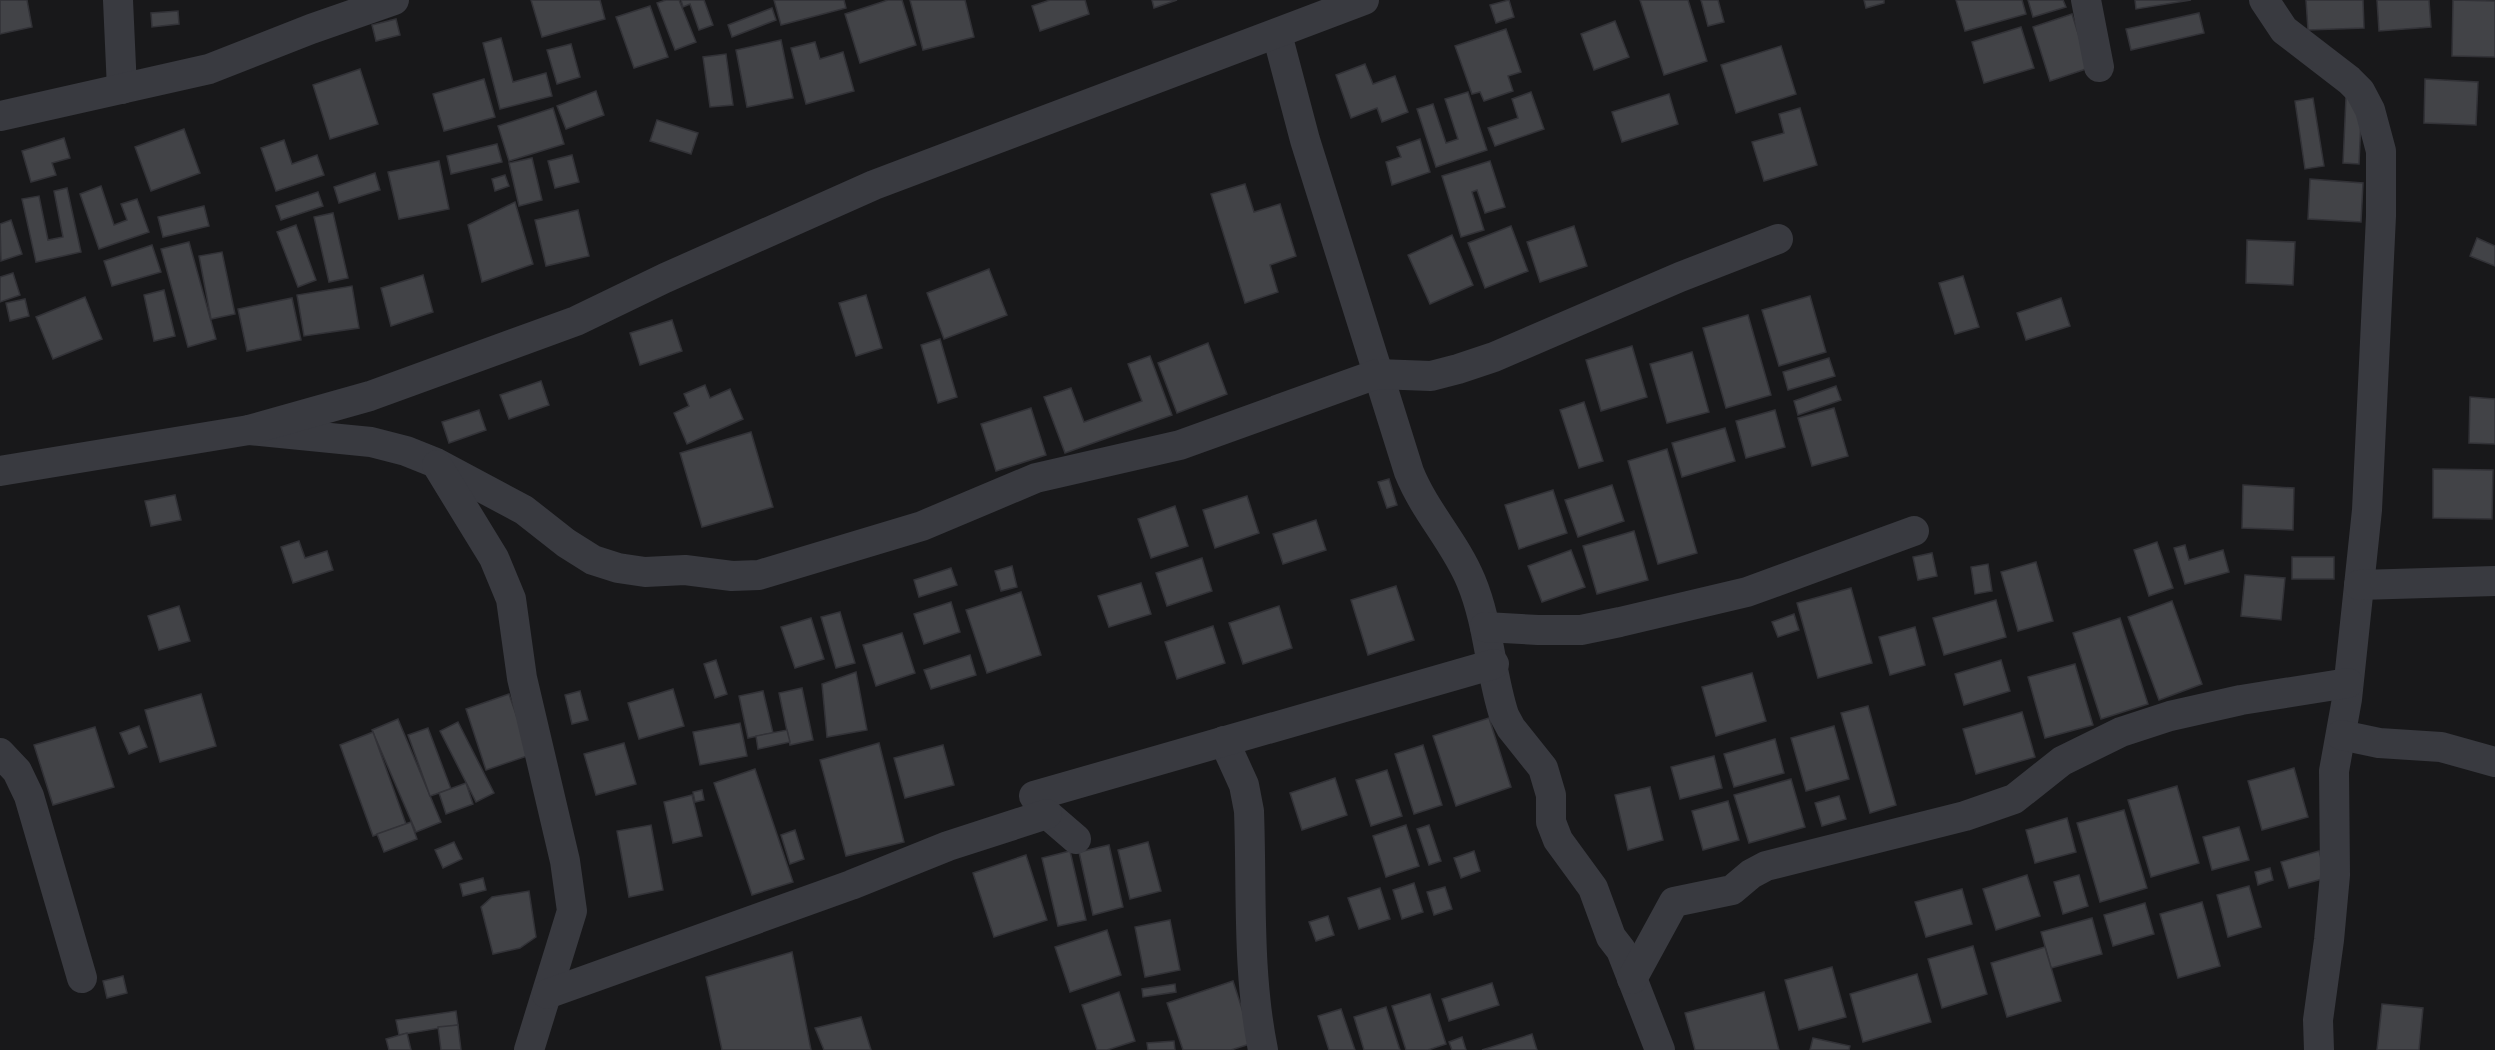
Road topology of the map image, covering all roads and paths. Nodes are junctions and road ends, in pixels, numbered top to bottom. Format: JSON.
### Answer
{"nodes":[{"id":1,"x":118,"y":0,"type":"edge"},
{"id":2,"x":394,"y":0,"type":"edge"},
{"id":3,"x":1364,"y":0,"type":"edge"},
{"id":4,"x":2086,"y":0,"type":"edge"},
{"id":5,"x":2264,"y":0,"type":"edge"},
{"id":6,"x":1277,"y":34,"type":"junction"},
{"id":7,"x":2099,"y":67,"type":"dead end"},
{"id":8,"x":122,"y":89,"type":"junction"},
{"id":9,"x":0,"y":117,"type":"edge"},
{"id":10,"x":1778,"y":239,"type":"dead end"},
{"id":11,"x":1377,"y":374,"type":"junction"},
{"id":12,"x":249,"y":430,"type":"junction"},
{"id":13,"x":436,"y":463,"type":"junction"},
{"id":14,"x":0,"y":471,"type":"edge"},
{"id":15,"x":1914,"y":531,"type":"dead end"},
{"id":16,"x":2495,"y":581,"type":"edge"},
{"id":17,"x":2359,"y":585,"type":"junction"},
{"id":18,"x":1485,"y":627,"type":"junction"},
{"id":19,"x":1494,"y":664,"type":"junction"},
{"id":20,"x":2348,"y":682,"type":"junction"},
{"id":21,"x":2341,"y":735,"type":"junction"},
{"id":22,"x":1224,"y":741,"type":"junction"},
{"id":23,"x":0,"y":753,"type":"edge"},
{"id":24,"x":2495,"y":762,"type":"edge"},
{"id":25,"x":1047,"y":814,"type":"junction"},
{"id":26,"x":1076,"y":839,"type":"dead end"},
{"id":27,"x":82,"y":978,"type":"dead end"},
{"id":28,"x":1632,"y":979,"type":"junction"},
{"id":29,"x":547,"y":994,"type":"junction"},
{"id":30,"x":529,"y":1050,"type":"edge"},
{"id":31,"x":1263,"y":1050,"type":"edge"},
{"id":32,"x":1660,"y":1050,"type":"edge"},
{"id":33,"x":2319,"y":1050,"type":"edge"}],
"edges":[{"from":1,"to":8,"type":"street"},
{"from":2,"to":8,"type":"street"},
{"from":3,"to":6,"type":"street"},
{"from":4,"to":7,"type":"street"},
{"from":5,"to":17,"type":"street"},
{"from":6,"to":11,"type":"street"},
{"from":6,"to":12,"type":"street"},
{"from":8,"to":9,"type":"street"},
{"from":10,"to":11,"type":"street"},
{"from":11,"to":13,"type":"street"},
{"from":11,"to":18,"type":"street"},
{"from":12,"to":13,"type":"street"},
{"from":12,"to":14,"type":"street"},
{"from":13,"to":29,"type":"street"},
{"from":15,"to":18,"type":"street"},
{"from":16,"to":17,"type":"street"},
{"from":17,"to":20,"type":"street"},
{"from":18,"to":19,"type":"street"},
{"from":19,"to":22,"type":"street"},
{"from":19,"to":28,"type":"street"},
{"from":20,"to":21,"type":"street"},
{"from":20,"to":28,"type":"street"},
{"from":21,"to":24,"type":"street"},
{"from":21,"to":33,"type":"street"},
{"from":22,"to":25,"type":"street"},
{"from":22,"to":31,"type":"street"},
{"from":23,"to":27,"type":"street"},
{"from":25,"to":26,"type":"street"},
{"from":25,"to":29,"type":"street"},
{"from":28,"to":32,"type":"street"},
{"from":29,"to":30,"type":"street"}]}
